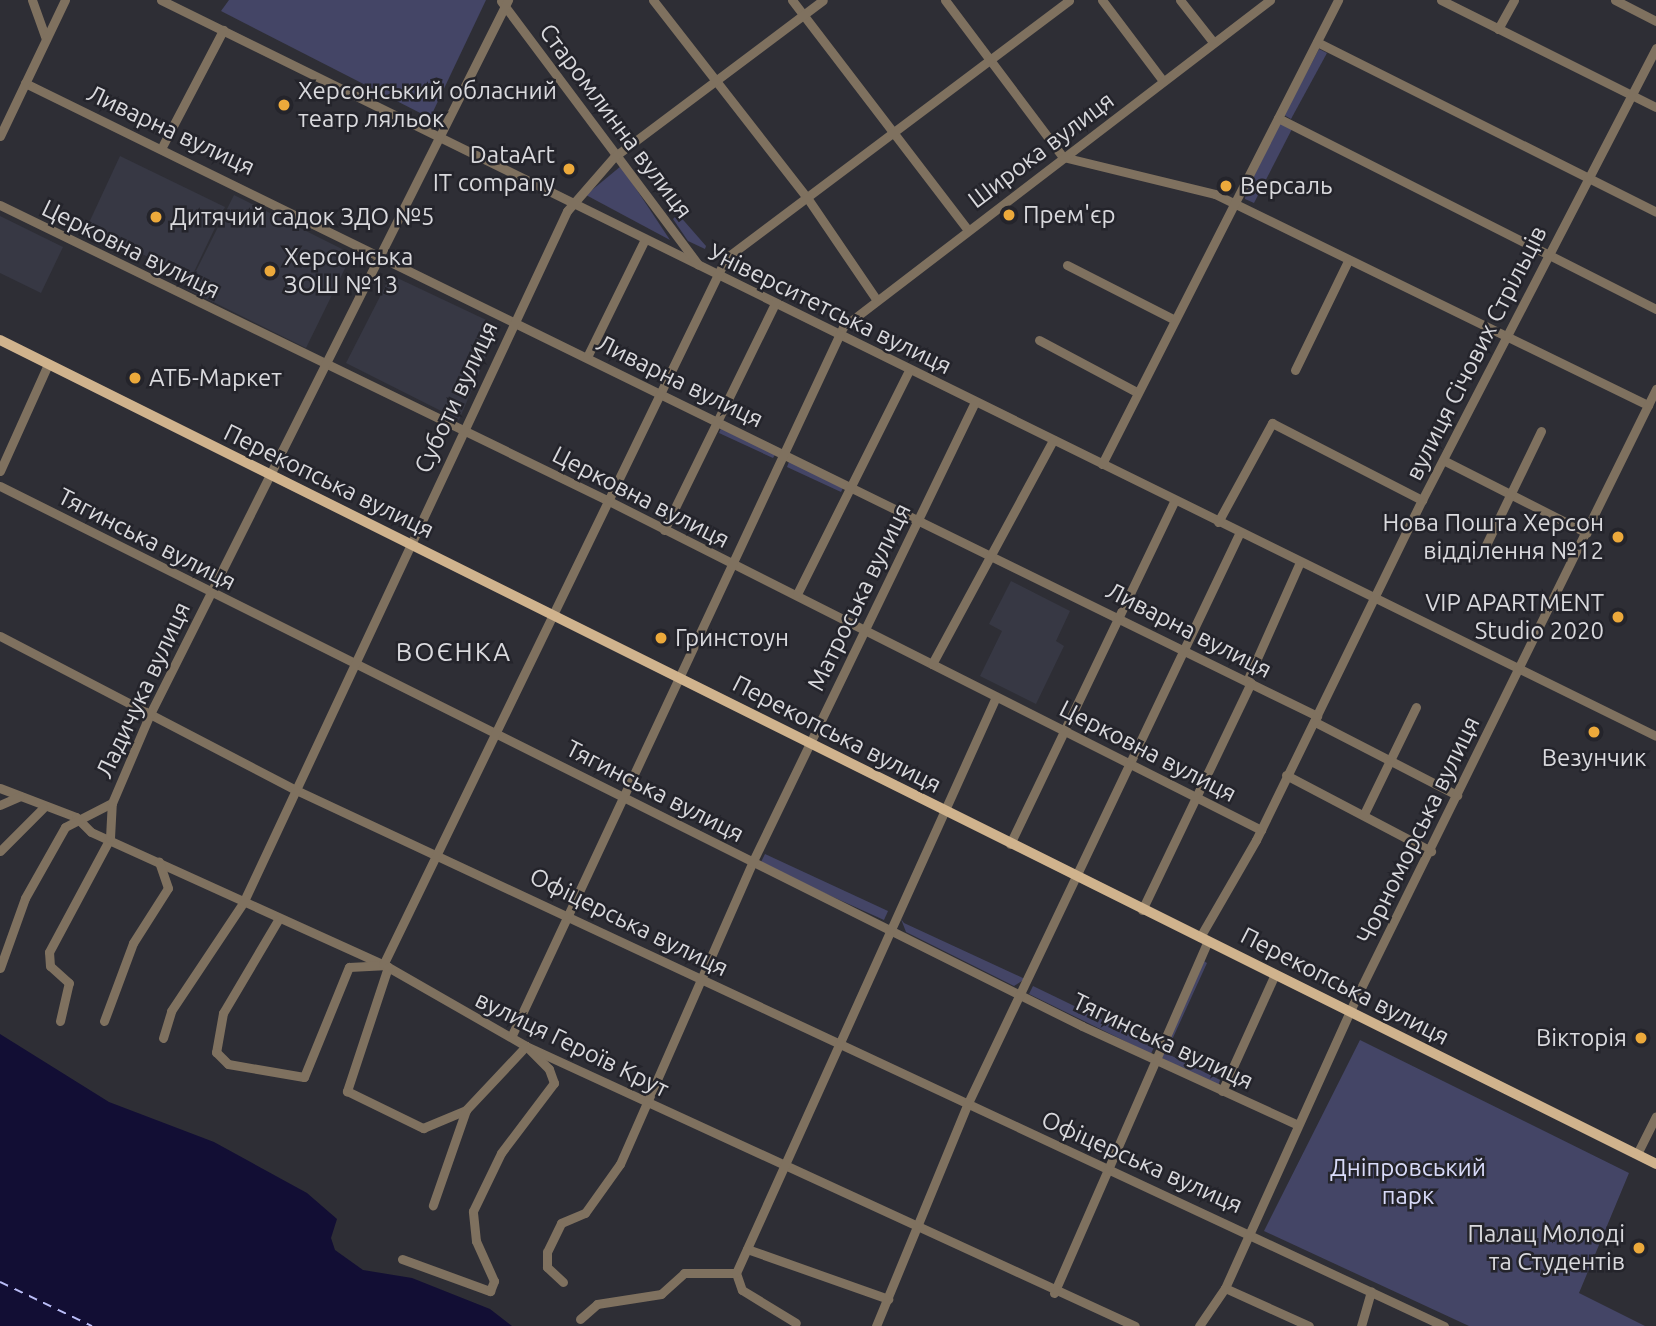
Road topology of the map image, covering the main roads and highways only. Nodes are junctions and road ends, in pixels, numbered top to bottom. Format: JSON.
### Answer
{"nodes":[{"id":1,"x":0,"y":340,"type":"edge"},
{"id":2,"x":1656,"y":1164,"type":"edge"}],
"edges":[{"from":1,"to":2,"type":"main road","name":"Перекопська вулиця"}]}
